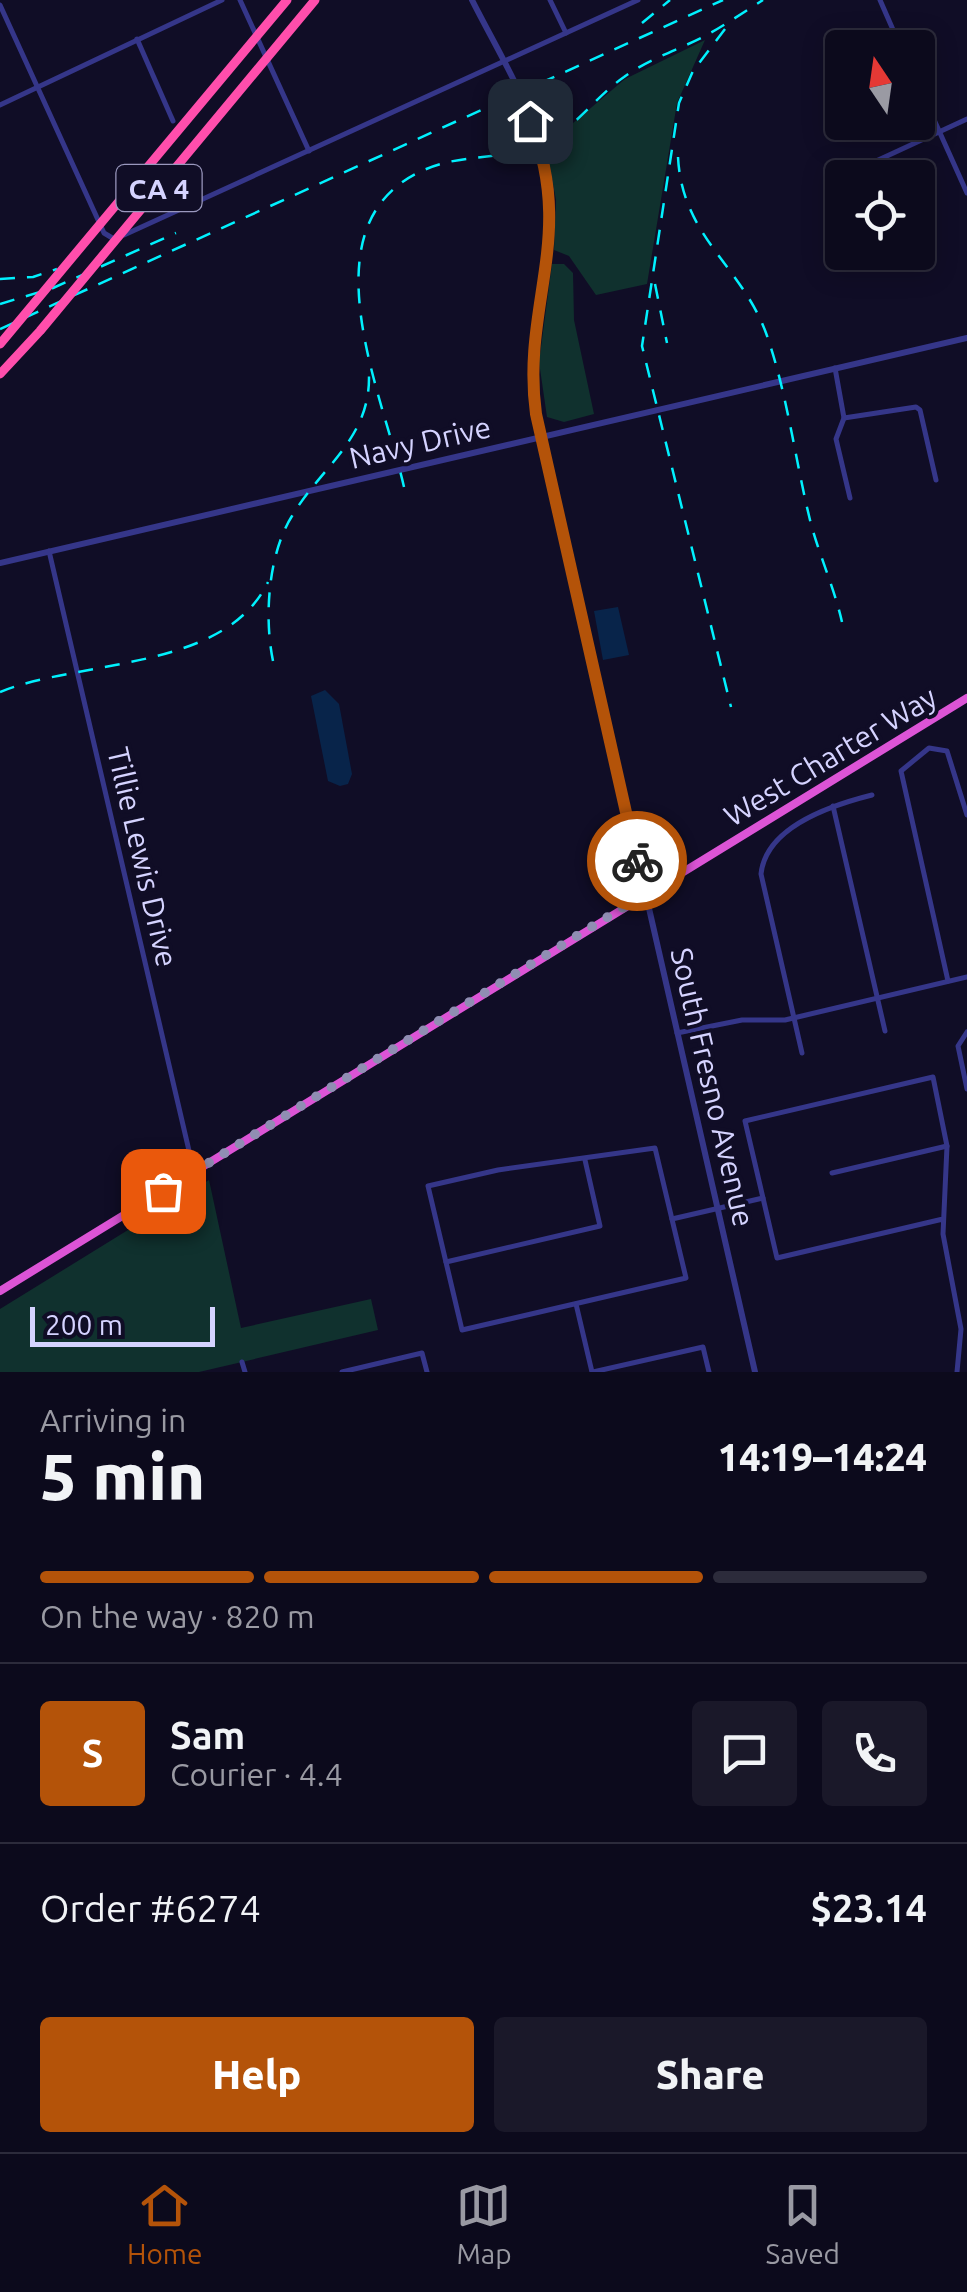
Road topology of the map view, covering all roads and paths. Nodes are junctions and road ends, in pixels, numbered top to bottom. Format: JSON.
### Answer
{"nodes":[{"id":1,"x":222,"y":0,"type":"edge"},
{"id":2,"x":240,"y":0,"type":"edge"},
{"id":3,"x":287,"y":0,"type":"edge"},
{"id":4,"x":316,"y":0,"type":"edge"},
{"id":5,"x":472,"y":0,"type":"edge"},
{"id":6,"x":550,"y":0,"type":"edge"},
{"id":7,"x":638,"y":0,"type":"edge"},
{"id":8,"x":880,"y":0,"type":"edge"},
{"id":9,"x":629,"y":2,"type":"edge"},
{"id":10,"x":0,"y":6,"type":"edge"},
{"id":11,"x":894,"y":30,"type":"edge"},
{"id":12,"x":567,"y":34,"type":"junction"},
{"id":13,"x":137,"y":39,"type":"junction"},
{"id":14,"x":504,"y":63,"type":"junction"},
{"id":15,"x":38,"y":87,"type":"junction"},
{"id":16,"x":0,"y":105,"type":"edge"},
{"id":17,"x":967,"y":119,"type":"edge"},
{"id":18,"x":173,"y":121,"type":"dead end"},
{"id":19,"x":935,"y":122,"type":"edge"},
{"id":20,"x":940,"y":133,"type":"junction"},
{"id":21,"x":310,"y":151,"type":"junction"},
{"id":22,"x":880,"y":160,"type":"edge"},
{"id":23,"x":967,"y":193,"type":"edge"},
{"id":24,"x":967,"y":338,"type":"edge"},
{"id":25,"x":0,"y":344,"type":"edge"},
{"id":26,"x":835,"y":368,"type":"junction"},
{"id":27,"x":0,"y":374,"type":"edge"},
{"id":28,"x":844,"y":418,"type":"junction"},
{"id":29,"x":540,"y":437,"type":"junction"},
{"id":30,"x":936,"y":480,"type":"dead end"},
{"id":31,"x":850,"y":498,"type":"dead end"},
{"id":32,"x":49,"y":552,"type":"junction"},
{"id":33,"x":0,"y":563,"type":"edge"},
{"id":34,"x":964,"y":702,"type":"edge"},
{"id":35,"x":964,"y":791,"type":"edge"},
{"id":36,"x":872,"y":795,"type":"dead end"},
{"id":37,"x":832,"y":806,"type":"junction"},
{"id":38,"x":967,"y":815,"type":"edge"},
{"id":39,"x":645,"y":894,"type":"junction"},
{"id":40,"x":967,"y":977,"type":"edge"},
{"id":41,"x":948,"y":981,"type":"junction"},
{"id":42,"x":877,"y":998,"type":"junction"},
{"id":43,"x":794,"y":1018,"type":"junction"},
{"id":44,"x":885,"y":1030,"type":"dead end"},
{"id":45,"x":678,"y":1033,"type":"junction"},
{"id":46,"x":965,"y":1033,"type":"edge"},
{"id":47,"x":802,"y":1053,"type":"dead end"},
{"id":48,"x":966,"y":1076,"type":"edge"},
{"id":49,"x":967,"y":1089,"type":"edge"},
{"id":50,"x":947,"y":1146,"type":"junction"},
{"id":51,"x":585,"y":1160,"type":"junction"},
{"id":52,"x":194,"y":1172,"type":"junction"},
{"id":53,"x":832,"y":1173,"type":"dead end"},
{"id":54,"x":763,"y":1198,"type":"junction"},
{"id":55,"x":718,"y":1208,"type":"junction"},
{"id":56,"x":672,"y":1219,"type":"junction"},
{"id":57,"x":942,"y":1219,"type":"junction"},
{"id":58,"x":446,"y":1262,"type":"junction"},
{"id":59,"x":0,"y":1291,"type":"edge"},
{"id":60,"x":576,"y":1304,"type":"junction"},
{"id":61,"x":242,"y":1362,"type":"dead end"},
{"id":62,"x":244,"y":1372,"type":"edge"},
{"id":63,"x":342,"y":1372,"type":"edge"},
{"id":64,"x":426,"y":1372,"type":"edge"},
{"id":65,"x":593,"y":1372,"type":"edge"},
{"id":66,"x":709,"y":1372,"type":"edge"},
{"id":67,"x":755,"y":1372,"type":"edge"},
{"id":68,"x":957,"y":1372,"type":"edge"}],
"edges":[{"from":1,"to":13,"type":"street"},
{"from":2,"to":21,"type":"street"},
{"from":3,"to":25,"type":"highway","number":"CA 4","bridge":true},
{"from":4,"to":27,"type":"highway","number":"CA 4","bridge":true},
{"from":5,"to":14,"type":"street","name":"South Fresno Avenue"},
{"from":6,"to":12,"type":"street"},
{"from":7,"to":9,"type":"street"},
{"from":8,"to":11,"type":"street"},
{"from":9,"to":12,"type":"street"},
{"from":10,"to":15,"type":"street"},
{"from":12,"to":14,"type":"street"},
{"from":13,"to":15,"type":"street"},
{"from":13,"to":18,"type":"street"},
{"from":14,"to":21,"type":"street"},
{"from":14,"to":29,"type":"street","name":"South Fresno Avenue"},
{"from":15,"to":16,"type":"street"},
{"from":15,"to":21,"type":"street"},
{"from":17,"to":20,"type":"street"},
{"from":19,"to":20,"type":"street"},
{"from":20,"to":22,"type":"street"},
{"from":20,"to":23,"type":"street"},
{"from":24,"to":26,"type":"street","name":"Navy Drive"},
{"from":26,"to":28,"type":"street"},
{"from":26,"to":29,"type":"street","name":"Navy Drive"},
{"from":28,"to":30,"type":"street"},
{"from":28,"to":31,"type":"street"},
{"from":29,"to":32,"type":"street","name":"Navy Drive"},
{"from":29,"to":39,"type":"street","name":"South Fresno Avenue"},
{"from":32,"to":33,"type":"street","name":"Navy Drive"},
{"from":32,"to":52,"type":"street","name":"Tillie Lewis Drive"},
{"from":34,"to":39,"type":"highway","name":"West Charter Way"},
{"from":35,"to":38,"type":"street"},
{"from":35,"to":41,"type":"street"},
{"from":36,"to":37,"type":"street"},
{"from":37,"to":42,"type":"street"},
{"from":37,"to":43,"type":"street"},
{"from":39,"to":45,"type":"street","name":"South Fresno Avenue"},
{"from":39,"to":52,"type":"highway","name":"West Charter Way"},
{"from":40,"to":41,"type":"street"},
{"from":41,"to":42,"type":"street"},
{"from":42,"to":43,"type":"street"},
{"from":42,"to":44,"type":"street"},
{"from":43,"to":45,"type":"street"},
{"from":43,"to":47,"type":"street"},
{"from":45,"to":55,"type":"street","name":"South Fresno Avenue"},
{"from":46,"to":48,"type":"street"},
{"from":48,"to":49,"type":"street"},
{"from":50,"to":53,"type":"street"},
{"from":50,"to":54,"type":"street"},
{"from":50,"to":57,"type":"street"},
{"from":51,"to":56,"type":"street"},
{"from":51,"to":58,"type":"street"},
{"from":51,"to":58,"type":"street"},
{"from":52,"to":59,"type":"highway","name":"West Charter Way"},
{"from":54,"to":55,"type":"street"},
{"from":54,"to":57,"type":"street"},
{"from":55,"to":56,"type":"street"},
{"from":55,"to":67,"type":"street","name":"South Fresno Avenue"},
{"from":56,"to":60,"type":"street"},
{"from":57,"to":68,"type":"street"},
{"from":58,"to":60,"type":"street"},
{"from":60,"to":65,"type":"street"},
{"from":61,"to":62,"type":"street"},
{"from":63,"to":64,"type":"street"},
{"from":65,"to":66,"type":"street"}]}
